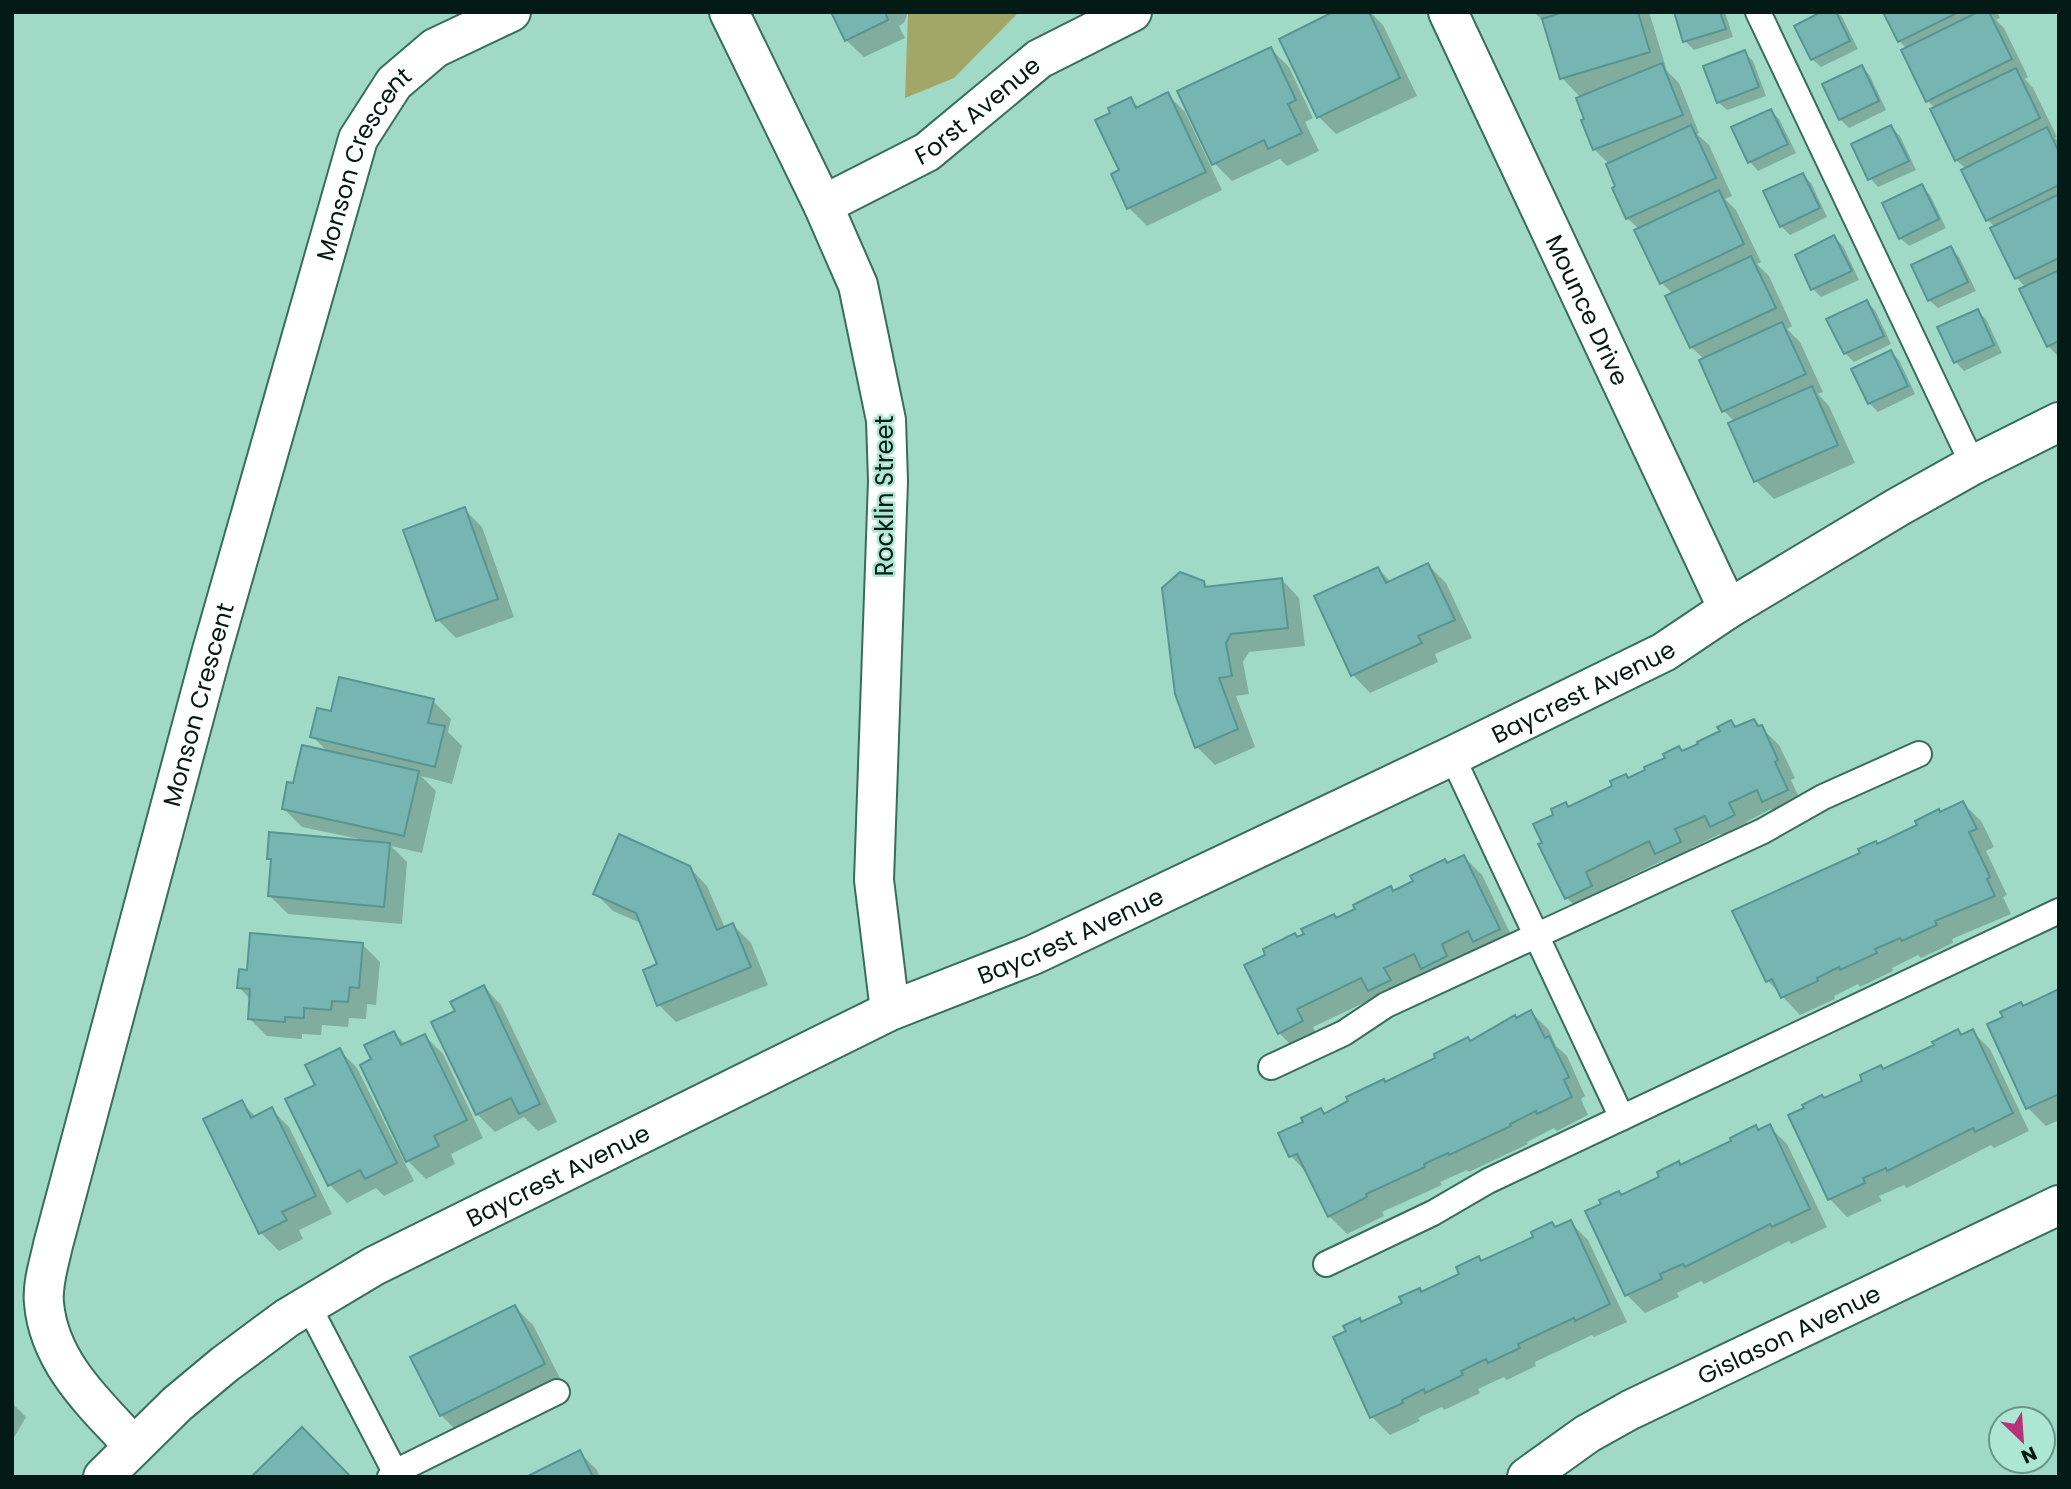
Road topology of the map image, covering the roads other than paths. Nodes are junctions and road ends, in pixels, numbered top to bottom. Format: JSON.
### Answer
{"nodes":[{"id":1,"x":511,"y":12,"type":"edge"},
{"id":2,"x":729,"y":12,"type":"edge"},
{"id":3,"x":1132,"y":12,"type":"edge"},
{"id":4,"x":1448,"y":12,"type":"edge"},
{"id":5,"x":1758,"y":12,"type":"edge"},
{"id":6,"x":822,"y":205,"type":"junction"},
{"id":7,"x":2059,"y":422,"type":"edge"},
{"id":8,"x":1973,"y":465,"type":"junction"},
{"id":9,"x":1728,"y":609,"type":"junction"},
{"id":10,"x":1919,"y":754,"type":"dead end"},
{"id":11,"x":1452,"y":757,"type":"junction"},
{"id":12,"x":2059,"y":911,"type":"edge"},
{"id":13,"x":1537,"y":935,"type":"junction"},
{"id":14,"x":890,"y":1011,"type":"junction"},
{"id":15,"x":1271,"y":1067,"type":"dead end"},
{"id":16,"x":1622,"y":1118,"type":"junction"},
{"id":17,"x":2059,"y":1205,"type":"edge"},
{"id":18,"x":1326,"y":1264,"type":"dead end"},
{"id":19,"x":308,"y":1305,"type":"junction"},
{"id":20,"x":557,"y":1392,"type":"dead end"},
{"id":21,"x":134,"y":1446,"type":"junction"},
{"id":22,"x":392,"y":1474,"type":"edge"},
{"id":23,"x":103,"y":1477,"type":"edge"},
{"id":24,"x":1527,"y":1477,"type":"edge"}],
"edges":[{"from":1,"to":21,"type":"street","name":"Monson Crescent"},
{"from":2,"to":6,"type":"street","name":"Rocklin Street"},
{"from":3,"to":6,"type":"street","name":"Forst Avenue"},
{"from":4,"to":9,"type":"street","name":"Mounce Drive"},
{"from":5,"to":8,"type":"lane"},
{"from":6,"to":14,"type":"street","name":"Rocklin Street"},
{"from":7,"to":8,"type":"street","name":"Baycrest Avenue"},
{"from":8,"to":9,"type":"street","name":"Baycrest Avenue"},
{"from":9,"to":11,"type":"street","name":"Baycrest Avenue"},
{"from":10,"to":13,"type":"lane"},
{"from":11,"to":13,"type":"lane"},
{"from":11,"to":14,"type":"street","name":"Baycrest Avenue"},
{"from":12,"to":16,"type":"lane"},
{"from":13,"to":15,"type":"lane"},
{"from":13,"to":16,"type":"lane"},
{"from":14,"to":19,"type":"street","name":"Baycrest Avenue"},
{"from":16,"to":18,"type":"lane"},
{"from":17,"to":24,"type":"street","name":"Gislason Avenue"},
{"from":19,"to":21,"type":"street","name":"Baycrest Avenue"},
{"from":19,"to":22,"type":"lane"},
{"from":20,"to":22,"type":"lane"},
{"from":21,"to":23,"type":"street","name":"Baycrest Avenue"}]}
